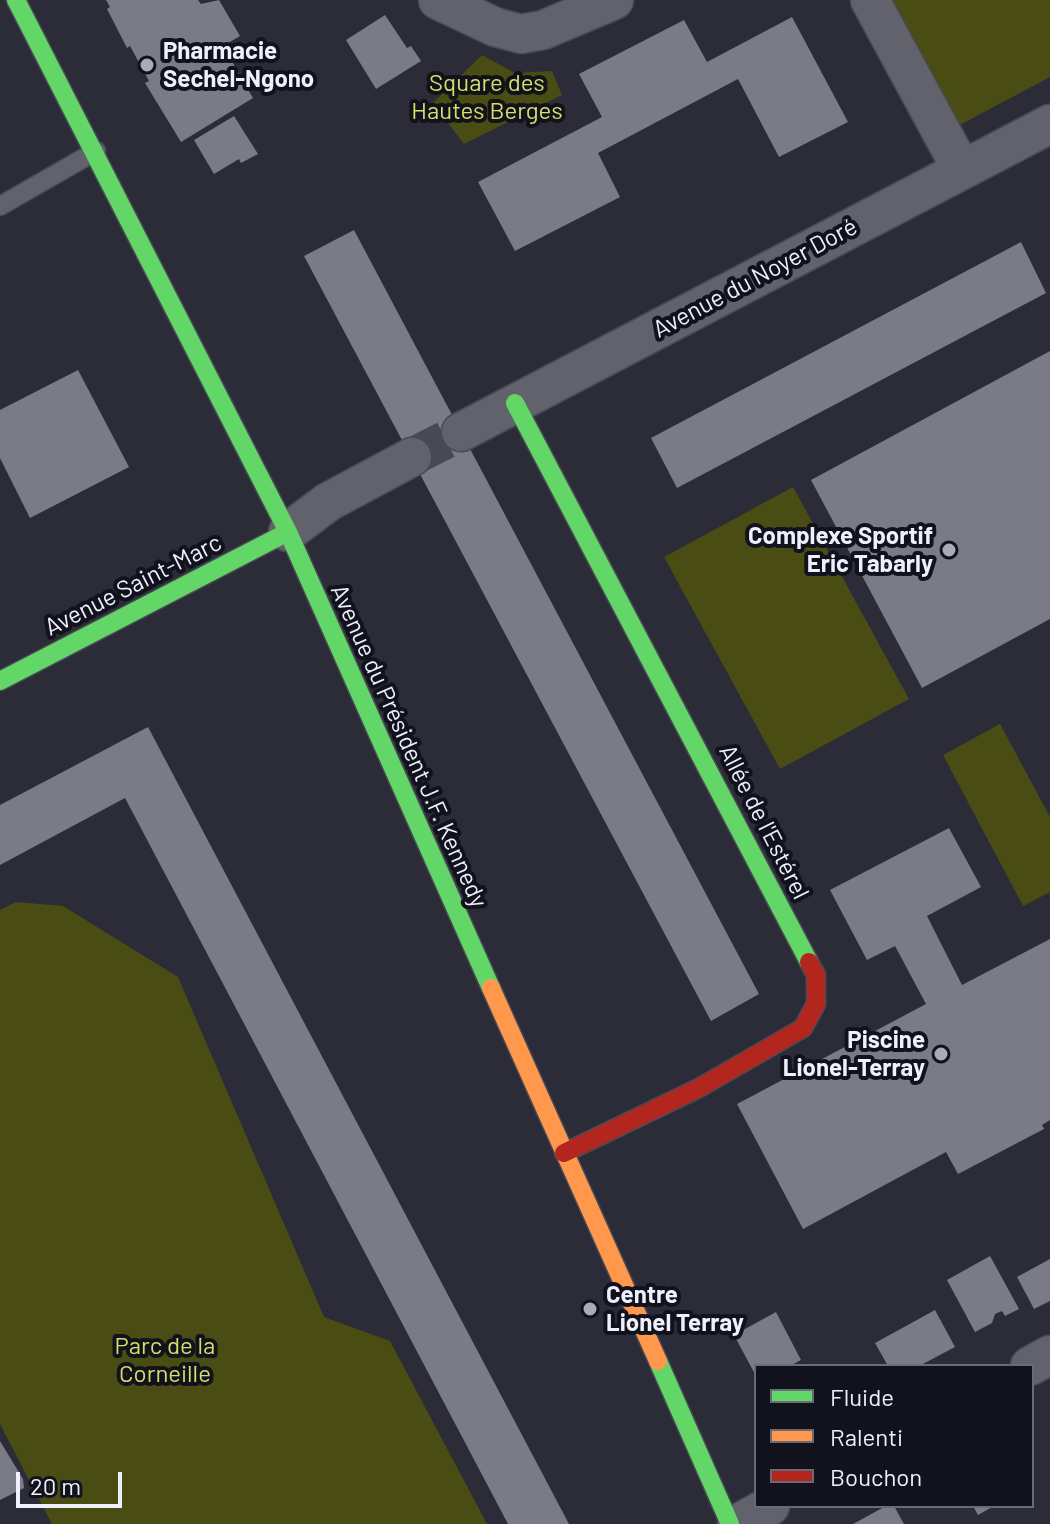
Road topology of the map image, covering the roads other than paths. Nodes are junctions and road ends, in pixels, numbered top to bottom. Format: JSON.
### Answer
{"nodes":[{"id":1,"x":16,"y":0,"type":"edge"},
{"id":2,"x":438,"y":0,"type":"edge"},
{"id":3,"x":614,"y":0,"type":"edge"},
{"id":4,"x":870,"y":0,"type":"edge"},
{"id":5,"x":1045,"y":138,"type":"edge"},
{"id":6,"x":96,"y":151,"type":"junction"},
{"id":7,"x":962,"y":170,"type":"junction"},
{"id":8,"x":0,"y":206,"type":"edge"},
{"id":9,"x":515,"y":403,"type":"junction"},
{"id":10,"x":461,"y":432,"type":"tunnel mouth"},
{"id":11,"x":412,"y":457,"type":"tunnel mouth"},
{"id":12,"x":288,"y":532,"type":"junction"},
{"id":13,"x":0,"y":681,"type":"edge"},
{"id":14,"x":564,"y":1153,"type":"junction"},
{"id":15,"x":766,"y":1508,"type":"edge"},
{"id":16,"x":730,"y":1524,"type":"edge"},
{"id":17,"x":737,"y":1524,"type":"edge"}],
"edges":[{"from":1,"to":6,"type":"street","name":"Avenue du Président J.F. Kennedy"},
{"from":2,"to":3,"type":"street"},
{"from":4,"to":7,"type":"street"},
{"from":5,"to":7,"type":"street","name":"Avenue du Noyer Doré"},
{"from":6,"to":8,"type":"lane"},
{"from":6,"to":12,"type":"street","name":"Avenue du Président J.F. Kennedy"},
{"from":7,"to":9,"type":"street","name":"Avenue du Noyer Doré"},
{"from":9,"to":10,"type":"street","name":"Avenue du Noyer Doré"},
{"from":9,"to":14,"type":"street","name":"Allée de l'Estérel"},
{"from":11,"to":12,"type":"street"},
{"from":12,"to":13,"type":"street","name":"Avenue Saint-Marc"},
{"from":12,"to":14,"type":"street","name":"Avenue du Président J.F. Kennedy"},
{"from":14,"to":16,"type":"street","name":"Avenue du Président J.F. Kennedy"},
{"from":15,"to":17,"type":"street"}]}
